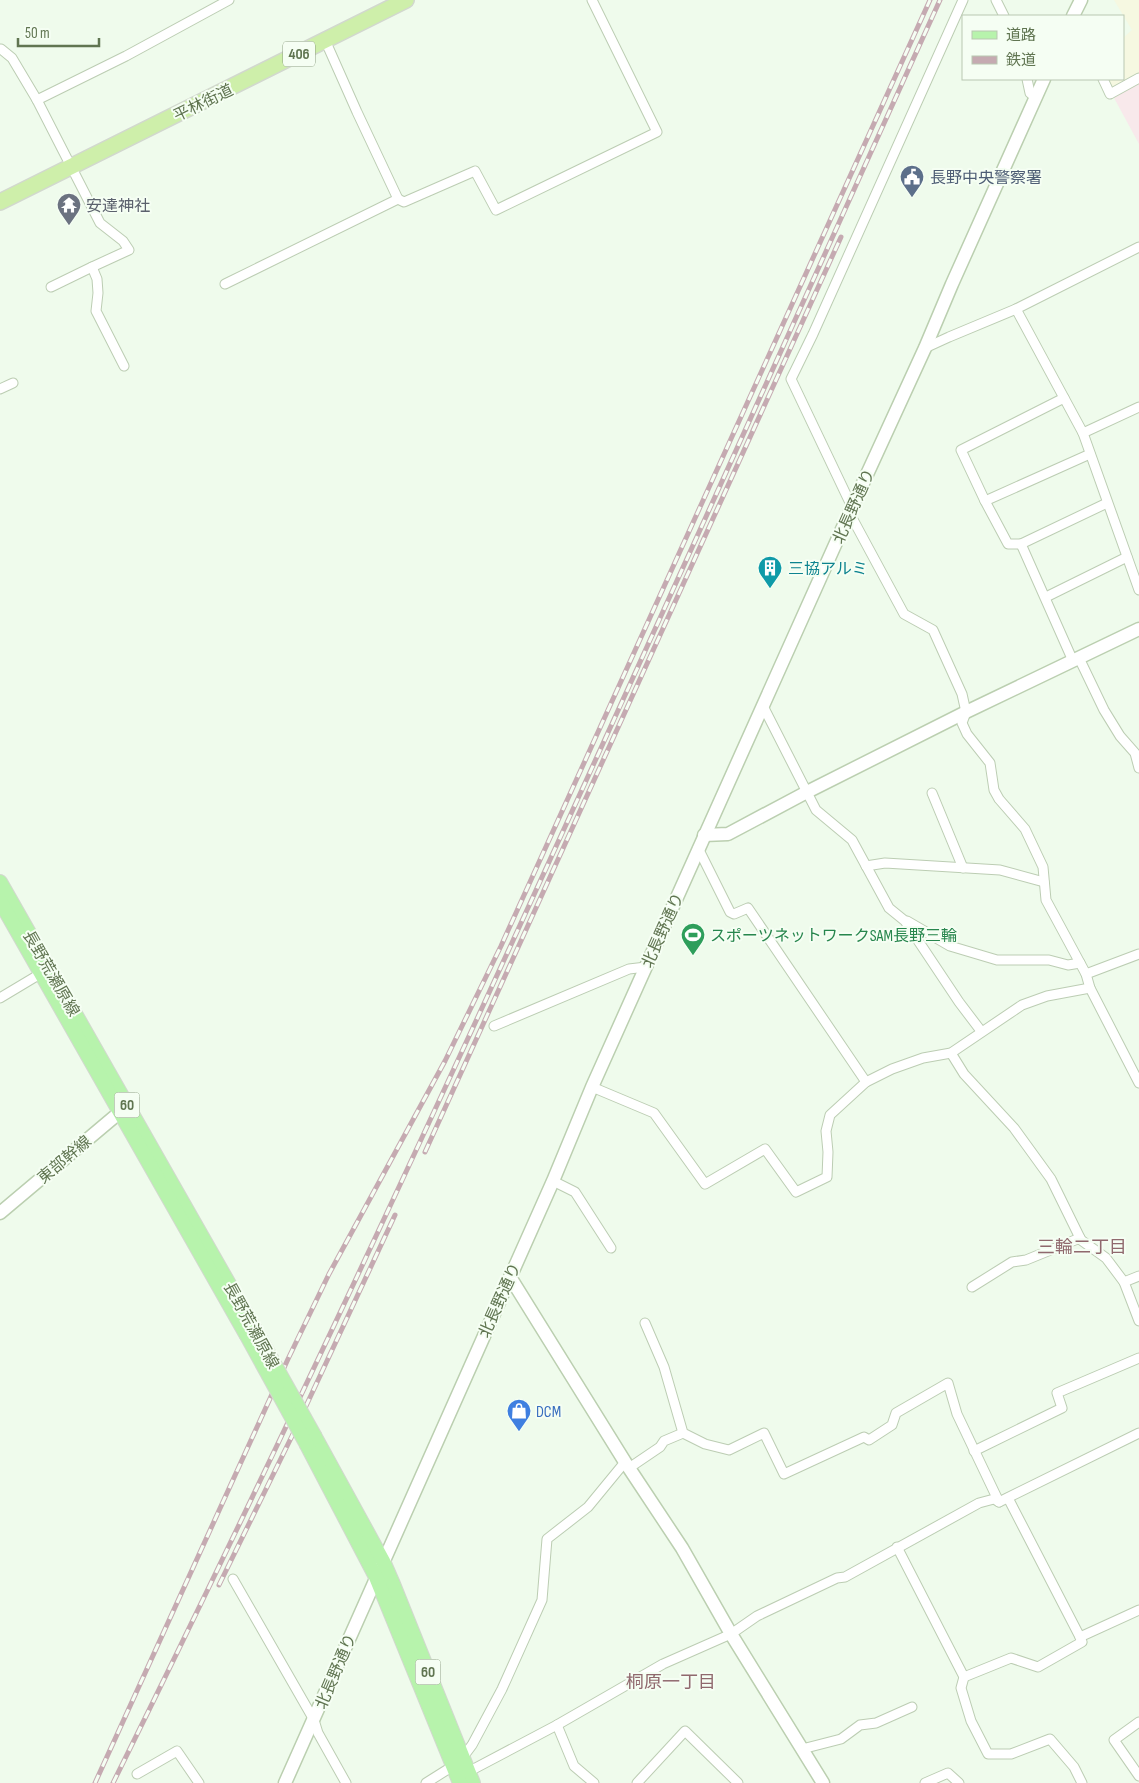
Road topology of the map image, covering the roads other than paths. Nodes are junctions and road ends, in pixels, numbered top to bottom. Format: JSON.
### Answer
{"nodes":[{"id":1,"x":229,"y":0,"type":"edge"},
{"id":2,"x":406,"y":0,"type":"edge"},
{"id":3,"x":592,"y":0,"type":"edge"},
{"id":4,"x":963,"y":0,"type":"edge"},
{"id":5,"x":996,"y":0,"type":"edge"},
{"id":6,"x":1081,"y":0,"type":"edge"},
{"id":7,"x":1004,"y":15,"type":"edge"},
{"id":8,"x":1074,"y":15,"type":"edge"},
{"id":9,"x":325,"y":40,"type":"junction"},
{"id":10,"x":2,"y":49,"type":"dead end"},
{"id":11,"x":1139,"y":78,"type":"edge"},
{"id":12,"x":1026,"y":80,"type":"edge"},
{"id":13,"x":1044,"y":80,"type":"edge"},
{"id":14,"x":1103,"y":80,"type":"edge"},
{"id":15,"x":1036,"y":98,"type":"junction"},
{"id":16,"x":37,"y":100,"type":"junction"},
{"id":17,"x":71,"y":166,"type":"junction"},
{"id":18,"x":398,"y":199,"type":"junction"},
{"id":19,"x":0,"y":202,"type":"edge"},
{"id":20,"x":1139,"y":247,"type":"edge"},
{"id":21,"x":92,"y":267,"type":"junction"},
{"id":22,"x":225,"y":284,"type":"dead end"},
{"id":23,"x":50,"y":287,"type":"dead end"},
{"id":24,"x":1016,"y":309,"type":"junction"},
{"id":25,"x":925,"y":348,"type":"junction"},
{"id":26,"x":124,"y":366,"type":"dead end"},
{"id":27,"x":13,"y":382,"type":"dead end"},
{"id":28,"x":0,"y":389,"type":"edge"},
{"id":29,"x":1064,"y":398,"type":"junction"},
{"id":30,"x":1139,"y":407,"type":"edge"},
{"id":31,"x":1083,"y":433,"type":"junction"},
{"id":32,"x":1090,"y":454,"type":"junction"},
{"id":33,"x":985,"y":501,"type":"junction"},
{"id":34,"x":1107,"y":504,"type":"junction"},
{"id":35,"x":851,"y":510,"type":"junction"},
{"id":36,"x":1021,"y":544,"type":"junction"},
{"id":37,"x":1127,"y":557,"type":"junction"},
{"id":38,"x":1136,"y":574,"type":"edge"},
{"id":39,"x":1139,"y":590,"type":"edge"},
{"id":40,"x":1046,"y":597,"type":"junction"},
{"id":41,"x":1139,"y":629,"type":"edge"},
{"id":42,"x":1076,"y":660,"type":"junction"},
{"id":43,"x":763,"y":706,"type":"junction"},
{"id":44,"x":966,"y":712,"type":"junction"},
{"id":45,"x":1139,"y":768,"type":"edge"},
{"id":46,"x":807,"y":792,"type":"junction"},
{"id":47,"x":932,"y":793,"type":"dead end"},
{"id":48,"x":704,"y":835,"type":"junction"},
{"id":49,"x":698,"y":848,"type":"junction"},
{"id":50,"x":866,"y":866,"type":"junction"},
{"id":51,"x":963,"y":868,"type":"junction"},
{"id":52,"x":0,"y":882,"type":"edge"},
{"id":53,"x":1044,"y":882,"type":"junction"},
{"id":54,"x":0,"y":901,"type":"edge"},
{"id":55,"x":906,"y":920,"type":"junction"},
{"id":56,"x":1139,"y":954,"type":"edge"},
{"id":57,"x":1080,"y":963,"type":"junction"},
{"id":58,"x":646,"y":967,"type":"junction"},
{"id":59,"x":45,"y":971,"type":"junction"},
{"id":60,"x":1086,"y":974,"type":"junction"},
{"id":61,"x":1090,"y":988,"type":"junction"},
{"id":62,"x":0,"y":998,"type":"edge"},
{"id":63,"x":494,"y":1026,"type":"dead end"},
{"id":64,"x":981,"y":1031,"type":"junction"},
{"id":65,"x":951,"y":1053,"type":"junction"},
{"id":66,"x":866,"y":1082,"type":"junction"},
{"id":67,"x":1139,"y":1083,"type":"edge"},
{"id":68,"x":592,"y":1087,"type":"junction"},
{"id":69,"x":123,"y":1109,"type":"junction"},
{"id":70,"x":553,"y":1181,"type":"junction"},
{"id":71,"x":0,"y":1213,"type":"edge"},
{"id":72,"x":1080,"y":1238,"type":"junction"},
{"id":73,"x":611,"y":1248,"type":"dead end"},
{"id":74,"x":1139,"y":1276,"type":"edge"},
{"id":75,"x":510,"y":1277,"type":"junction"},
{"id":76,"x":1124,"y":1282,"type":"junction"},
{"id":77,"x":972,"y":1287,"type":"dead end"},
{"id":78,"x":1139,"y":1321,"type":"edge"},
{"id":79,"x":644,"y":1323,"type":"dead end"},
{"id":80,"x":1139,"y":1358,"type":"edge"},
{"id":81,"x":683,"y":1433,"type":"junction"},
{"id":82,"x":1139,"y":1433,"type":"edge"},
{"id":83,"x":311,"y":1441,"type":"junction"},
{"id":84,"x":974,"y":1451,"type":"junction"},
{"id":85,"x":627,"y":1465,"type":"junction"},
{"id":86,"x":1004,"y":1500,"type":"junction"},
{"id":87,"x":897,"y":1547,"type":"junction"},
{"id":88,"x":383,"y":1561,"type":"junction"},
{"id":89,"x":376,"y":1577,"type":"junction"},
{"id":90,"x":233,"y":1579,"type":"dead end"},
{"id":91,"x":1139,"y":1610,"type":"edge"},
{"id":92,"x":731,"y":1634,"type":"junction"},
{"id":93,"x":1080,"y":1637,"type":"junction"},
{"id":94,"x":964,"y":1677,"type":"junction"},
{"id":95,"x":912,"y":1707,"type":"dead end"},
{"id":96,"x":314,"y":1720,"type":"junction"},
{"id":97,"x":1139,"y":1722,"type":"edge"},
{"id":98,"x":557,"y":1725,"type":"junction"},
{"id":99,"x":802,"y":1749,"type":"junction"},
{"id":100,"x":458,"y":1761,"type":"junction"},
{"id":101,"x":137,"y":1774,"type":"dead end"},
{"id":102,"x":1139,"y":1776,"type":"edge"},
{"id":103,"x":467,"y":1779,"type":"edge"},
{"id":104,"x":199,"y":1783,"type":"edge"},
{"id":105,"x":285,"y":1783,"type":"edge"},
{"id":106,"x":346,"y":1783,"type":"edge"},
{"id":107,"x":426,"y":1783,"type":"edge"},
{"id":108,"x":594,"y":1783,"type":"edge"},
{"id":109,"x":636,"y":1783,"type":"edge"},
{"id":110,"x":738,"y":1783,"type":"edge"},
{"id":111,"x":823,"y":1783,"type":"edge"},
{"id":112,"x":925,"y":1783,"type":"edge"},
{"id":113,"x":959,"y":1783,"type":"edge"},
{"id":114,"x":1082,"y":1783,"type":"edge"}],
"edges":[{"from":1,"to":16,"type":"street"},
{"from":2,"to":9,"type":"highway","name":"平林街道","number":"406"},
{"from":3,"to":18,"type":"street"},
{"from":4,"to":35,"type":"street"},
{"from":5,"to":7,"type":"street"},
{"from":6,"to":8,"type":"street"},
{"from":9,"to":17,"type":"highway","name":"平林街道","number":"406"},
{"from":9,"to":18,"type":"street"},
{"from":10,"to":16,"type":"street"},
{"from":11,"to":14,"type":"street"},
{"from":12,"to":15,"type":"street"},
{"from":13,"to":15,"type":"street","name":"北長野通り"},
{"from":15,"to":25,"type":"street","name":"北長野通り"},
{"from":16,"to":17,"type":"street"},
{"from":17,"to":19,"type":"highway","name":"平林街道","number":"406"},
{"from":17,"to":21,"type":"street"},
{"from":18,"to":22,"type":"street"},
{"from":20,"to":24,"type":"street"},
{"from":21,"to":23,"type":"street"},
{"from":21,"to":26,"type":"street"},
{"from":24,"to":25,"type":"street"},
{"from":24,"to":29,"type":"street"},
{"from":25,"to":35,"type":"street","name":"北長野通り"},
{"from":27,"to":28,"type":"street"},
{"from":29,"to":31,"type":"street"},
{"from":29,"to":33,"type":"street"},
{"from":30,"to":31,"type":"street"},
{"from":31,"to":32,"type":"street"},
{"from":32,"to":33,"type":"street"},
{"from":32,"to":34,"type":"street"},
{"from":33,"to":36,"type":"street"},
{"from":34,"to":36,"type":"street"},
{"from":34,"to":37,"type":"street"},
{"from":35,"to":43,"type":"street","name":"北長野通り"},
{"from":35,"to":44,"type":"street"},
{"from":36,"to":40,"type":"street"},
{"from":37,"to":38,"type":"street"},
{"from":37,"to":40,"type":"street"},
{"from":38,"to":39,"type":"street"},
{"from":40,"to":42,"type":"street"},
{"from":41,"to":42,"type":"street"},
{"from":42,"to":44,"type":"street"},
{"from":42,"to":45,"type":"street"},
{"from":43,"to":46,"type":"street"},
{"from":43,"to":48,"type":"street","name":"北長野通り"},
{"from":44,"to":46,"type":"street"},
{"from":44,"to":53,"type":"street"},
{"from":46,"to":48,"type":"street"},
{"from":46,"to":50,"type":"street"},
{"from":47,"to":51,"type":"street"},
{"from":48,"to":49,"type":"street","name":"北長野通り"},
{"from":49,"to":58,"type":"street","name":"北長野通り"},
{"from":49,"to":66,"type":"street"},
{"from":50,"to":51,"type":"street"},
{"from":50,"to":55,"type":"street"},
{"from":51,"to":53,"type":"street"},
{"from":52,"to":59,"type":"main road","name":"長野荒瀬原線","number":"60"},
{"from":53,"to":57,"type":"street"},
{"from":54,"to":59,"type":"main road","name":"長野荒瀬原線","number":"60"},
{"from":55,"to":57,"type":"street"},
{"from":55,"to":64,"type":"street"},
{"from":56,"to":60,"type":"street"},
{"from":57,"to":60,"type":"street"},
{"from":58,"to":63,"type":"street"},
{"from":58,"to":68,"type":"street","name":"北長野通り"},
{"from":59,"to":62,"type":"street"},
{"from":59,"to":69,"type":"main road","name":"長野荒瀬原線","number":"60"},
{"from":60,"to":61,"type":"street"},
{"from":61,"to":64,"type":"street"},
{"from":61,"to":67,"type":"street"},
{"from":64,"to":65,"type":"street"},
{"from":65,"to":66,"type":"street"},
{"from":65,"to":72,"type":"street"},
{"from":66,"to":68,"type":"street"},
{"from":68,"to":70,"type":"street","name":"北長野通り"},
{"from":69,"to":71,"type":"street","name":"東部幹線"},
{"from":69,"to":83,"type":"main road","name":"長野荒瀬原線","number":"60","bridge":true},
{"from":70,"to":73,"type":"street"},
{"from":70,"to":75,"type":"street","name":"北長野通り"},
{"from":72,"to":76,"type":"street"},
{"from":72,"to":77,"type":"street"},
{"from":74,"to":76,"type":"street"},
{"from":75,"to":85,"type":"street"},
{"from":75,"to":88,"type":"street","name":"北長野通り"},
{"from":76,"to":78,"type":"street"},
{"from":79,"to":81,"type":"street"},
{"from":80,"to":84,"type":"street"},
{"from":81,"to":84,"type":"street"},
{"from":81,"to":85,"type":"street"},
{"from":82,"to":86,"type":"street"},
{"from":83,"to":88,"type":"main road","name":"長野荒瀬原線","number":"60"},
{"from":83,"to":89,"type":"main road","name":"長野荒瀬原線","number":"60"},
{"from":84,"to":86,"type":"street"},
{"from":85,"to":92,"type":"street"},
{"from":85,"to":100,"type":"street"},
{"from":86,"to":87,"type":"street"},
{"from":86,"to":93,"type":"street"},
{"from":87,"to":92,"type":"street"},
{"from":87,"to":94,"type":"street"},
{"from":88,"to":89,"type":"street","name":"北長野通り"},
{"from":88,"to":100,"type":"main road","name":"長野荒瀬原線","number":"60"},
{"from":89,"to":96,"type":"street","name":"北長野通り"},
{"from":89,"to":100,"type":"main road","name":"長野荒瀬原線","number":"60"},
{"from":90,"to":96,"type":"street"},
{"from":91,"to":93,"type":"street"},
{"from":92,"to":98,"type":"street"},
{"from":92,"to":99,"type":"street"},
{"from":93,"to":94,"type":"street"},
{"from":94,"to":114,"type":"street"},
{"from":95,"to":99,"type":"street"},
{"from":96,"to":105,"type":"street","name":"北長野通り"},
{"from":96,"to":106,"type":"street"},
{"from":97,"to":102,"type":"street"},
{"from":98,"to":103,"type":"street"},
{"from":98,"to":108,"type":"street"},
{"from":99,"to":111,"type":"street"},
{"from":100,"to":103,"type":"main road","name":"長野荒瀬原線","number":"60"},
{"from":100,"to":107,"type":"street"},
{"from":101,"to":104,"type":"street"},
{"from":109,"to":110,"type":"street"},
{"from":112,"to":113,"type":"street"}]}
